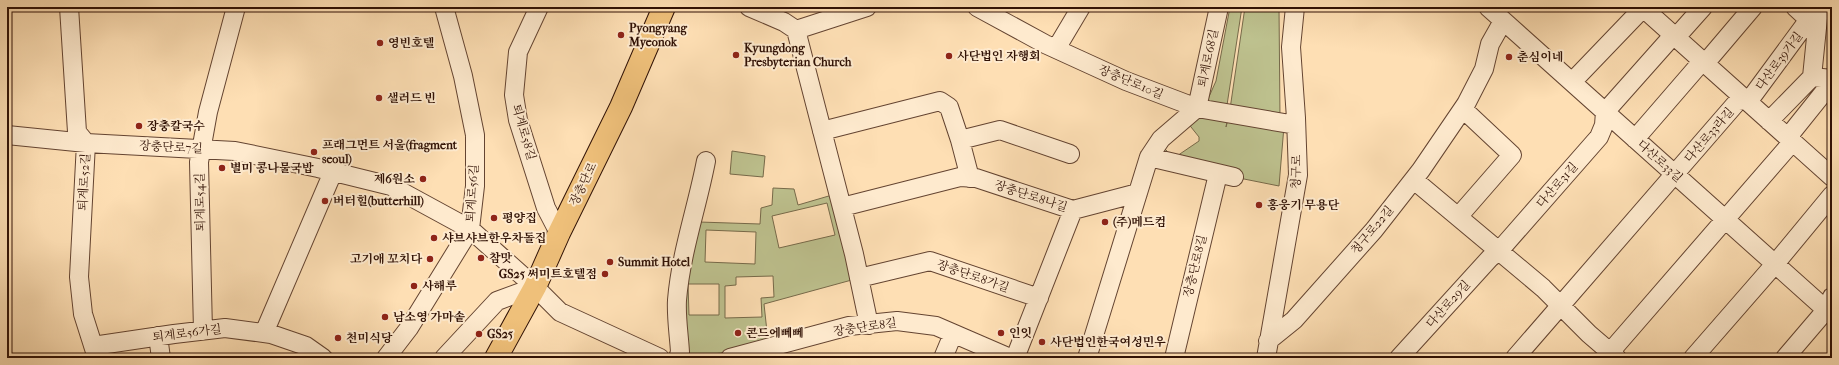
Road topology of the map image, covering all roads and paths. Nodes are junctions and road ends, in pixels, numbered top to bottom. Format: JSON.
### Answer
{"nodes":[{"id":1,"x":69,"y":7,"type":"edge"},
{"id":2,"x":236,"y":7,"type":"edge"},
{"id":3,"x":444,"y":7,"type":"edge"},
{"id":4,"x":540,"y":7,"type":"edge"},
{"id":5,"x":664,"y":7,"type":"edge"},
{"id":6,"x":749,"y":7,"type":"edge"},
{"id":7,"x":867,"y":7,"type":"edge"},
{"id":8,"x":977,"y":7,"type":"edge"},
{"id":9,"x":1080,"y":7,"type":"edge"},
{"id":10,"x":1219,"y":7,"type":"edge"},
{"id":11,"x":1295,"y":7,"type":"edge"},
{"id":12,"x":1488,"y":7,"type":"edge"},
{"id":13,"x":1643,"y":7,"type":"edge"},
{"id":14,"x":1703,"y":7,"type":"edge"},
{"id":15,"x":1753,"y":7,"type":"edge"},
{"id":16,"x":1795,"y":7,"type":"edge"},
{"id":17,"x":1816,"y":12,"type":"edge"},
{"id":18,"x":1503,"y":21,"type":"junction"},
{"id":19,"x":796,"y":30,"type":"junction"},
{"id":20,"x":1675,"y":37,"type":"junction"},
{"id":21,"x":1056,"y":49,"type":"junction"},
{"id":22,"x":1703,"y":63,"type":"junction"},
{"id":23,"x":1812,"y":77,"type":"junction"},
{"id":24,"x":1832,"y":79,"type":"edge"},
{"id":25,"x":1572,"y":82,"type":"junction"},
{"id":26,"x":1832,"y":82,"type":"edge"},
{"id":27,"x":1747,"y":101,"type":"junction"},
{"id":28,"x":1197,"y":108,"type":"junction"},
{"id":29,"x":1463,"y":109,"type":"junction"},
{"id":30,"x":1606,"y":112,"type":"junction"},
{"id":31,"x":1769,"y":121,"type":"junction"},
{"id":32,"x":1296,"y":125,"type":"junction"},
{"id":33,"x":822,"y":131,"type":"junction"},
{"id":34,"x":7,"y":135,"type":"edge"},
{"id":35,"x":1635,"y":139,"type":"junction"},
{"id":36,"x":960,"y":140,"type":"junction"},
{"id":37,"x":1790,"y":140,"type":"junction"},
{"id":38,"x":86,"y":143,"type":"junction"},
{"id":39,"x":202,"y":149,"type":"junction"},
{"id":40,"x":1070,"y":154,"type":"dead end"},
{"id":41,"x":1149,"y":157,"type":"junction"},
{"id":42,"x":706,"y":162,"type":"dead end"},
{"id":43,"x":333,"y":172,"type":"junction"},
{"id":44,"x":1674,"y":174,"type":"junction"},
{"id":45,"x":1832,"y":177,"type":"edge"},
{"id":46,"x":970,"y":178,"type":"junction"},
{"id":47,"x":1414,"y":180,"type":"junction"},
{"id":48,"x":1138,"y":192,"type":"junction"},
{"id":49,"x":1832,"y":195,"type":"edge"},
{"id":50,"x":842,"y":207,"type":"junction"},
{"id":51,"x":1073,"y":210,"type":"junction"},
{"id":52,"x":1458,"y":217,"type":"junction"},
{"id":53,"x":1725,"y":220,"type":"junction"},
{"id":54,"x":470,"y":230,"type":"junction"},
{"id":55,"x":559,"y":233,"type":"junction"},
{"id":56,"x":1499,"y":252,"type":"junction"},
{"id":57,"x":1775,"y":264,"type":"junction"},
{"id":58,"x":859,"y":278,"type":"junction"},
{"id":59,"x":535,"y":287,"type":"junction"},
{"id":60,"x":1039,"y":298,"type":"junction"},
{"id":61,"x":1560,"y":306,"type":"junction"},
{"id":62,"x":1830,"y":307,"type":"edge"},
{"id":63,"x":869,"y":325,"type":"junction"},
{"id":64,"x":203,"y":330,"type":"junction"},
{"id":65,"x":264,"y":333,"type":"junction"},
{"id":66,"x":953,"y":334,"type":"junction"},
{"id":67,"x":158,"y":336,"type":"junction"},
{"id":68,"x":1267,"y":349,"type":"edge"},
{"id":69,"x":95,"y":352,"type":"edge"},
{"id":70,"x":1611,"y":356,"type":"edge"},
{"id":71,"x":740,"y":357,"type":"edge"},
{"id":72,"x":162,"y":358,"type":"edge"},
{"id":73,"x":324,"y":358,"type":"edge"},
{"id":74,"x":386,"y":358,"type":"edge"},
{"id":75,"x":444,"y":358,"type":"edge"},
{"id":76,"x":496,"y":358,"type":"edge"},
{"id":77,"x":660,"y":358,"type":"edge"},
{"id":78,"x":678,"y":358,"type":"edge"},
{"id":79,"x":943,"y":358,"type":"edge"},
{"id":80,"x":1010,"y":358,"type":"edge"},
{"id":81,"x":1015,"y":358,"type":"edge"},
{"id":82,"x":1087,"y":358,"type":"edge"},
{"id":83,"x":1174,"y":358,"type":"edge"},
{"id":84,"x":1399,"y":358,"type":"edge"},
{"id":85,"x":1514,"y":358,"type":"edge"},
{"id":86,"x":1693,"y":358,"type":"edge"},
{"id":87,"x":1785,"y":358,"type":"edge"}],
"edges":[{"from":1,"to":38,"type":"street","name":"퇴계로52길"},
{"from":2,"to":39,"type":"street","name":"퇴계로54길"},
{"from":3,"to":54,"type":"street","name":"퇴계로56길"},
{"from":4,"to":55,"type":"street","name":"퇴계로58길"},
{"from":5,"to":55,"type":"main road","name":"장충단로"},
{"from":6,"to":19,"type":"street"},
{"from":7,"to":19,"type":"street"},
{"from":8,"to":21,"type":"street","name":"장충단로10길"},
{"from":9,"to":21,"type":"street"},
{"from":10,"to":28,"type":"street","name":"퇴계로68길"},
{"from":11,"to":32,"type":"street","name":"청구로"},
{"from":12,"to":18,"type":"street","name":"다산로33길"},
{"from":13,"to":20,"type":"street","name":"다산로33라길"},
{"from":13,"to":25,"type":"street","name":"다산로33라길"},
{"from":14,"to":20,"type":"street"},
{"from":15,"to":22,"type":"street"},
{"from":16,"to":17,"type":"street","name":"다산로39가길"},
{"from":17,"to":23,"type":"street","name":"다산로39가길"},
{"from":17,"to":27,"type":"street","name":"다산로39가길"},
{"from":18,"to":25,"type":"street","name":"다산로33길"},
{"from":18,"to":29,"type":"street","name":"청구로22길"},
{"from":19,"to":33,"type":"street"},
{"from":20,"to":22,"type":"street","name":"다산로33라길"},
{"from":20,"to":30,"type":"street"},
{"from":21,"to":28,"type":"street","name":"장충단로10길"},
{"from":22,"to":27,"type":"street","name":"다산로33라길"},
{"from":22,"to":35,"type":"street"},
{"from":23,"to":24,"type":"street"},
{"from":23,"to":31,"type":"street"},
{"from":25,"to":30,"type":"street","name":"다산로33길"},
{"from":26,"to":37,"type":"street"},
{"from":27,"to":31,"type":"street","name":"다산로33라길"},
{"from":27,"to":44,"type":"street","name":"다산로33라길"},
{"from":28,"to":32,"type":"street","name":"장충단로10길"},
{"from":28,"to":41,"type":"street"},
{"from":29,"to":47,"type":"street","name":"청구로22길"},
{"from":29,"to":52,"type":"street"},
{"from":30,"to":35,"type":"street","name":"다산로33길"},
{"from":30,"to":56,"type":"street","name":"다산로31길"},
{"from":31,"to":37,"type":"street","name":"다산로33라길"},
{"from":32,"to":68,"type":"street","name":"청구로"},
{"from":33,"to":36,"type":"street"},
{"from":33,"to":50,"type":"street"},
{"from":34,"to":38,"type":"street","name":"장충단로7길"},
{"from":35,"to":44,"type":"street","name":"다산로33길"},
{"from":36,"to":40,"type":"street"},
{"from":36,"to":46,"type":"street"},
{"from":37,"to":45,"type":"street","name":"다산로33라길"},
{"from":37,"to":53,"type":"street"},
{"from":38,"to":39,"type":"street","name":"장충단로7길"},
{"from":38,"to":69,"type":"street","name":"퇴계로52길"},
{"from":39,"to":43,"type":"street","name":"장충단로7길"},
{"from":39,"to":64,"type":"street","name":"퇴계로54길"},
{"from":41,"to":48,"type":"street"},
{"from":41,"to":83,"type":"street","name":"장충단로8길"},
{"from":42,"to":78,"type":"street"},
{"from":43,"to":54,"type":"street","name":"장충단로7길"},
{"from":43,"to":65,"type":"street"},
{"from":44,"to":53,"type":"street","name":"다산로33길"},
{"from":44,"to":61,"type":"street"},
{"from":46,"to":50,"type":"street","name":"장충단로8나길"},
{"from":46,"to":51,"type":"street","name":"장충단로8나길"},
{"from":47,"to":52,"type":"street"},
{"from":47,"to":68,"type":"street","name":"청구로22길"},
{"from":48,"to":51,"type":"street","name":"장충단로8나길"},
{"from":48,"to":82,"type":"street"},
{"from":49,"to":57,"type":"street"},
{"from":50,"to":58,"type":"street"},
{"from":51,"to":60,"type":"street"},
{"from":52,"to":56,"type":"street"},
{"from":53,"to":57,"type":"street","name":"다산로33길"},
{"from":53,"to":70,"type":"street"},
{"from":54,"to":59,"type":"street","name":"장충단로7길"},
{"from":54,"to":74,"type":"street","name":"퇴계로56길"},
{"from":55,"to":59,"type":"main road","name":"장충단로"},
{"from":56,"to":61,"type":"street"},
{"from":56,"to":84,"type":"street","name":"다산로29길"},
{"from":57,"to":62,"type":"street","name":"다산로33길"},
{"from":57,"to":86,"type":"street"},
{"from":58,"to":60,"type":"street","name":"장충단로8가길"},
{"from":58,"to":63,"type":"street"},
{"from":59,"to":75,"type":"street"},
{"from":59,"to":76,"type":"main road","name":"장충단로"},
{"from":59,"to":77,"type":"street"},
{"from":60,"to":81,"type":"street"},
{"from":61,"to":70,"type":"street"},
{"from":61,"to":85,"type":"street"},
{"from":62,"to":87,"type":"street"},
{"from":63,"to":66,"type":"street","name":"장충단로8길"},
{"from":63,"to":71,"type":"street","name":"장충단로8길"},
{"from":64,"to":65,"type":"street","name":"퇴계로56가길"},
{"from":64,"to":67,"type":"street","name":"퇴계로56가길"},
{"from":65,"to":73,"type":"street","name":"퇴계로56가길"},
{"from":66,"to":79,"type":"street"},
{"from":66,"to":80,"type":"street","name":"장충단로8길"},
{"from":67,"to":69,"type":"street","name":"퇴계로56가길"},
{"from":67,"to":72,"type":"street"}]}
